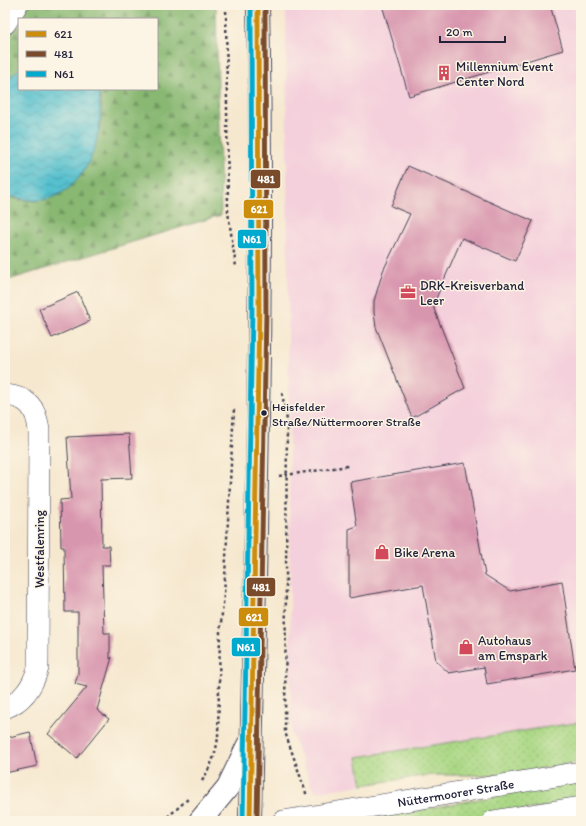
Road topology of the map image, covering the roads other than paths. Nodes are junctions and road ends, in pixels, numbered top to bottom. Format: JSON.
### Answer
{"nodes":[{"id":1,"x":17,"y":5,"type":"edge"},
{"id":2,"x":258,"y":5,"type":"edge"},
{"id":3,"x":5,"y":24,"type":"edge"},
{"id":4,"x":5,"y":395,"type":"edge"},
{"id":5,"x":5,"y":708,"type":"edge"},
{"id":6,"x":251,"y":739,"type":"junction"},
{"id":7,"x":581,"y":772,"type":"edge"},
{"id":8,"x":581,"y":807,"type":"edge"},
{"id":9,"x":200,"y":821,"type":"edge"},
{"id":10,"x":250,"y":821,"type":"edge"},
{"id":11,"x":283,"y":821,"type":"edge"},
{"id":12,"x":493,"y":821,"type":"edge"}],
"edges":[{"from":1,"to":3,"type":"street"},
{"from":2,"to":6,"type":"main road"},
{"from":4,"to":5,"type":"street","name":"Westfalenring"},
{"from":6,"to":9,"type":"main road"},
{"from":6,"to":10,"type":"main road"},
{"from":7,"to":11,"type":"street","name":"Nüttermoorer Straße"},
{"from":8,"to":12,"type":"street"}]}
